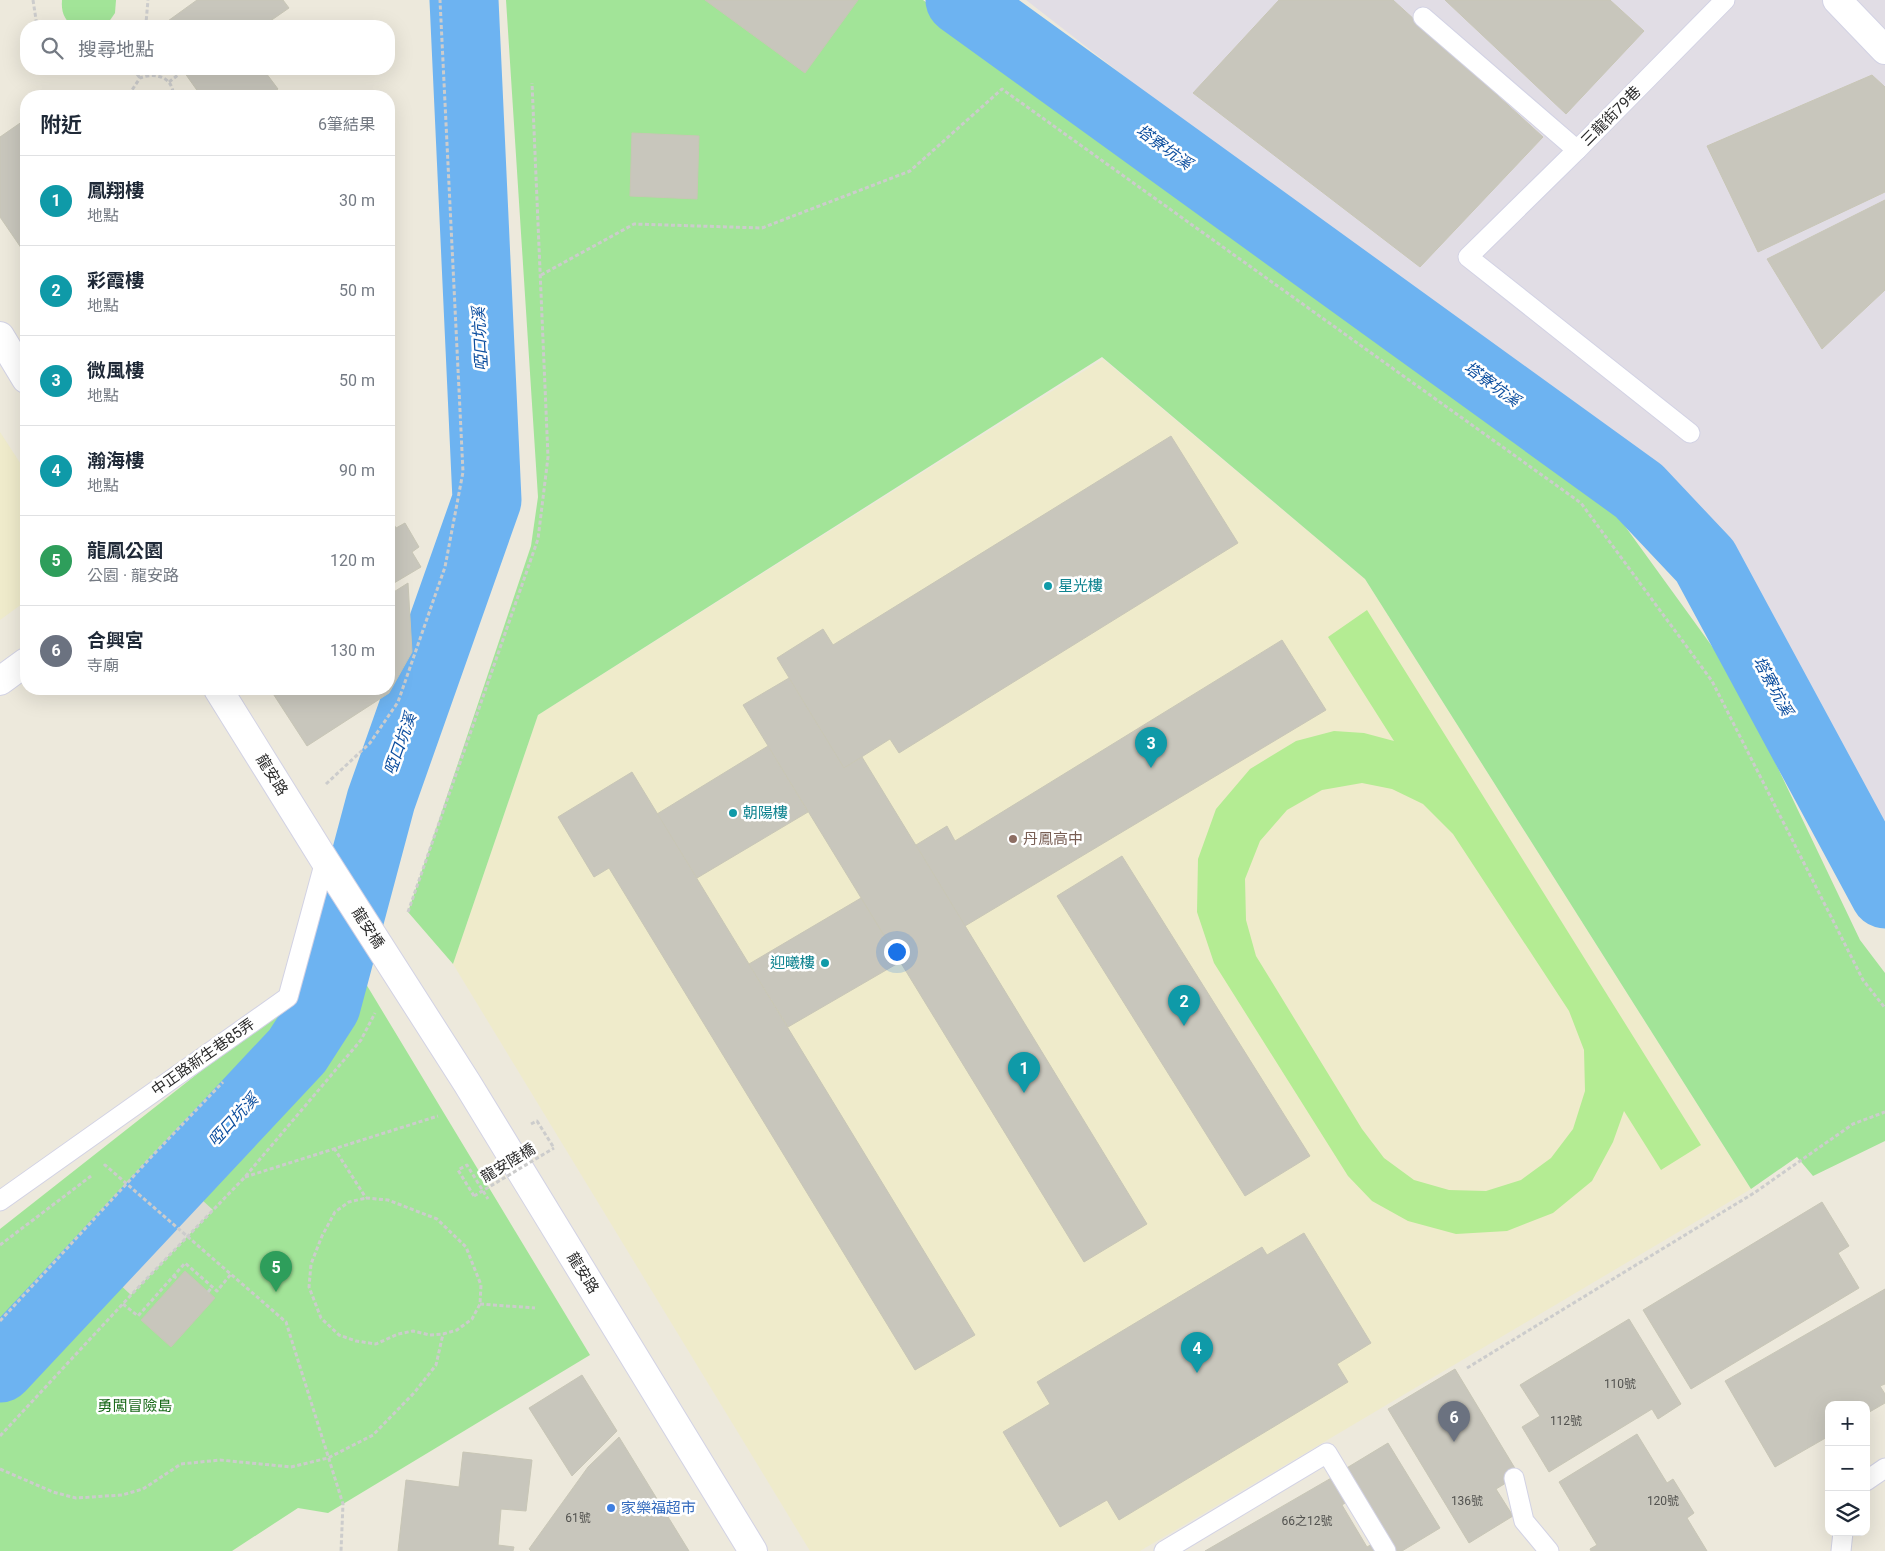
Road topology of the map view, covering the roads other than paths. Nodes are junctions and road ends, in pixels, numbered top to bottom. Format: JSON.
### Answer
{"nodes":[{"id":1,"x":1725,"y":0,"type":"edge"},
{"id":2,"x":1837,"y":0,"type":"edge"},
{"id":3,"x":1423,"y":17,"type":"dead end"},
{"id":4,"x":1885,"y":50,"type":"edge"},
{"id":5,"x":1577,"y":150,"type":"junction"},
{"id":6,"x":0,"y":336,"type":"edge"},
{"id":7,"x":20,"y":369,"type":"edge"},
{"id":8,"x":1690,"y":433,"type":"dead end"},
{"id":9,"x":20,"y":666,"type":"edge"},
{"id":10,"x":0,"y":681,"type":"edge"},
{"id":11,"x":222,"y":695,"type":"edge"},
{"id":12,"x":325,"y":861,"type":"junction"},
{"id":13,"x":411,"y":995,"type":"joint"},
{"id":14,"x":1,"y":1198,"type":"edge"},
{"id":15,"x":1885,"y":1468,"type":"edge"},
{"id":16,"x":1514,"y":1478,"type":"dead end"},
{"id":17,"x":1870,"y":1478,"type":"edge"},
{"id":18,"x":1843,"y":1536,"type":"edge"},
{"id":19,"x":753,"y":1551,"type":"edge"},
{"id":20,"x":1164,"y":1551,"type":"edge"},
{"id":21,"x":1386,"y":1551,"type":"edge"},
{"id":22,"x":1549,"y":1551,"type":"edge"},
{"id":23,"x":1841,"y":1551,"type":"edge"}],
"edges":[{"from":1,"to":5,"type":"lane","name":"三龍街79巷"},
{"from":2,"to":4,"type":"street"},
{"from":3,"to":5,"type":"lane","name":"三龍街79巷"},
{"from":5,"to":8,"type":"lane"},
{"from":6,"to":7,"type":"street"},
{"from":9,"to":10,"type":"street"},
{"from":11,"to":12,"type":"street","name":"龍安路"},
{"from":12,"to":13,"type":"street","name":"龍安橋"},
{"from":12,"to":14,"type":"lane","name":"中正路新生巷85弄"},
{"from":13,"to":19,"type":"street","name":"龍安路"},
{"from":15,"to":17,"type":"lane"},
{"from":16,"to":22,"type":"lane"},
{"from":18,"to":23,"type":"lane"},
{"from":20,"to":21,"type":"lane"}]}
